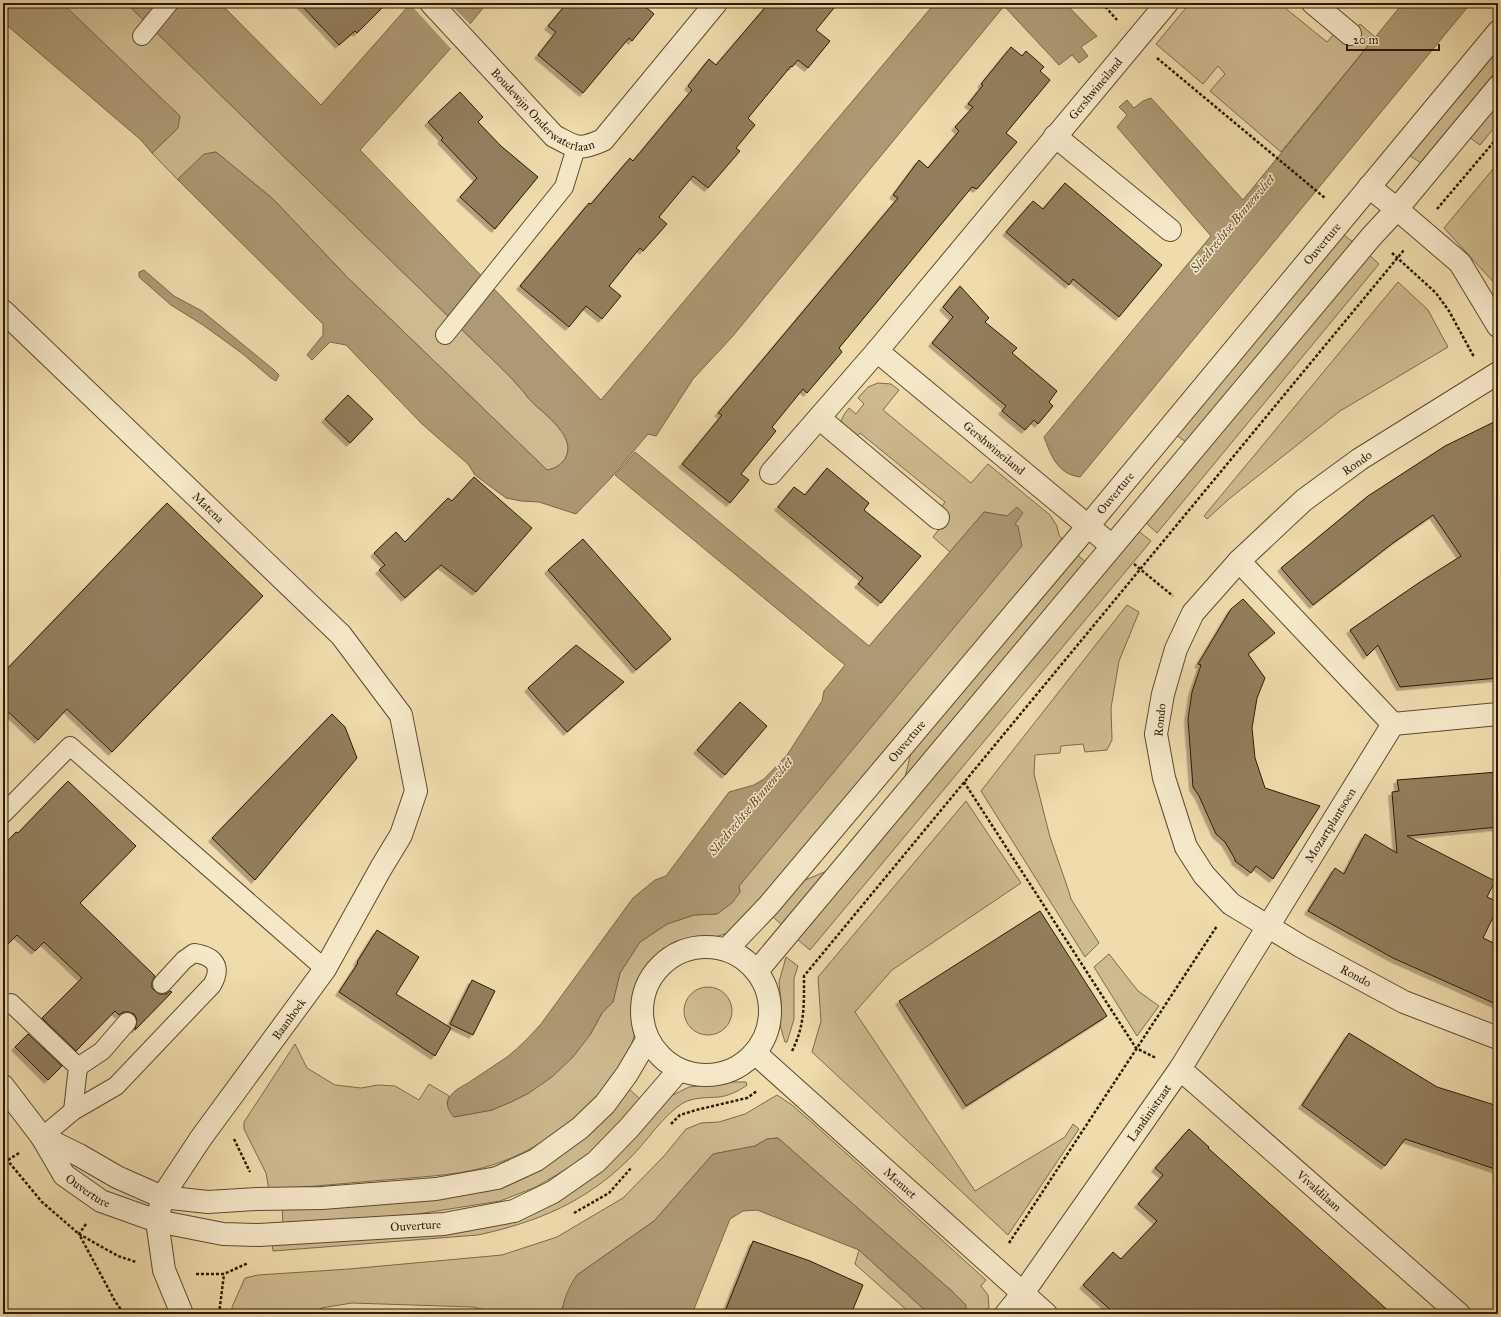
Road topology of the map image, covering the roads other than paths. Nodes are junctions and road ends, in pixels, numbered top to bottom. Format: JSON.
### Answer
{"nodes":[{"id":1,"x":170,"y":3,"type":"edge"},
{"id":2,"x":431,"y":3,"type":"edge"},
{"id":3,"x":716,"y":3,"type":"edge"},
{"id":4,"x":1167,"y":3,"type":"edge"},
{"id":5,"x":1313,"y":3,"type":"edge"},
{"id":6,"x":1498,"y":32,"type":"edge"},
{"id":7,"x":1350,"y":34,"type":"dead end"},
{"id":8,"x":142,"y":36,"type":"dead end"},
{"id":9,"x":1498,"y":86,"type":"edge"},
{"id":10,"x":1055,"y":136,"type":"junction"},
{"id":11,"x":576,"y":148,"type":"junction"},
{"id":12,"x":1369,"y":187,"type":"junction"},
{"id":13,"x":1396,"y":209,"type":"junction"},
{"id":14,"x":1170,"y":230,"type":"dead end"},
{"id":15,"x":3,"y":312,"type":"edge"},
{"id":16,"x":1498,"y":326,"type":"edge"},
{"id":17,"x":445,"y":335,"type":"dead end"},
{"id":18,"x":877,"y":351,"type":"junction"},
{"id":19,"x":1492,"y":376,"type":"edge"},
{"id":20,"x":819,"y":418,"type":"junction"},
{"id":21,"x":771,"y":473,"type":"dead end"},
{"id":22,"x":938,"y":518,"type":"dead end"},
{"id":23,"x":1088,"y":526,"type":"junction"},
{"id":24,"x":1112,"y":546,"type":"junction"},
{"id":25,"x":1239,"y":560,"type":"junction"},
{"id":26,"x":1498,"y":714,"type":"edge"},
{"id":27,"x":401,"y":715,"type":"joint"},
{"id":28,"x":1393,"y":724,"type":"junction"},
{"id":29,"x":3,"y":814,"type":"edge"},
{"id":30,"x":1268,"y":926,"type":"junction"},
{"id":31,"x":727,"y":949,"type":"junction"},
{"id":32,"x":325,"y":969,"type":"junction"},
{"id":33,"x":757,"y":971,"type":"junction"},
{"id":34,"x":162,"y":984,"type":"dead end"},
{"id":35,"x":3,"y":1006,"type":"edge"},
{"id":36,"x":127,"y":1022,"type":"dead end"},
{"id":37,"x":1498,"y":1038,"type":"edge"},
{"id":38,"x":647,"y":1040,"type":"junction"},
{"id":39,"x":755,"y":1053,"type":"junction"},
{"id":40,"x":78,"y":1068,"type":"junction"},
{"id":41,"x":1180,"y":1069,"type":"junction"},
{"id":42,"x":679,"y":1070,"type":"junction"},
{"id":43,"x":3,"y":1086,"type":"edge"},
{"id":44,"x":73,"y":1110,"type":"junction"},
{"id":45,"x":42,"y":1137,"type":"junction"},
{"id":46,"x":162,"y":1197,"type":"junction"},
{"id":47,"x":157,"y":1221,"type":"junction"},
{"id":48,"x":1023,"y":1293,"type":"junction"},
{"id":49,"x":182,"y":1314,"type":"edge"},
{"id":50,"x":1006,"y":1314,"type":"edge"},
{"id":51,"x":1046,"y":1314,"type":"edge"},
{"id":52,"x":1459,"y":1314,"type":"edge"}],
"edges":[{"from":1,"to":8,"type":"lane"},
{"from":2,"to":11,"type":"street","name":"Boudewijn Onderwaterlaan"},
{"from":3,"to":11,"type":"street","name":"Boudewijn Onderwaterlaan"},
{"from":4,"to":10,"type":"street","name":"Gershwineiland"},
{"from":5,"to":7,"type":"street"},
{"from":6,"to":12,"type":"street","name":"Ouverture"},
{"from":9,"to":13,"type":"street"},
{"from":10,"to":14,"type":"street"},
{"from":10,"to":18,"type":"street","name":"Gershwineiland"},
{"from":11,"to":17,"type":"lane"},
{"from":12,"to":13,"type":"street"},
{"from":12,"to":23,"type":"street","name":"Ouverture"},
{"from":13,"to":16,"type":"street"},
{"from":13,"to":24,"type":"street"},
{"from":15,"to":27,"type":"street","name":"Matena"},
{"from":18,"to":20,"type":"street","name":"Gershwineiland"},
{"from":18,"to":23,"type":"street","name":"Gershwineiland"},
{"from":19,"to":25,"type":"street","name":"Rondo"},
{"from":20,"to":21,"type":"street","name":"Gershwineiland"},
{"from":20,"to":22,"type":"street"},
{"from":23,"to":24,"type":"street","name":"Gershwineiland"},
{"from":23,"to":31,"type":"street","name":"Ouverture"},
{"from":24,"to":33,"type":"street"},
{"from":25,"to":28,"type":"street"},
{"from":25,"to":30,"type":"street","name":"Rondo"},
{"from":26,"to":28,"type":"street"},
{"from":27,"to":32,"type":"street","name":"Baanhoek"},
{"from":28,"to":30,"type":"street","name":"Mozartplantsoen"},
{"from":29,"to":32,"type":"lane"},
{"from":30,"to":37,"type":"street","name":"Rondo"},
{"from":30,"to":41,"type":"street","name":"Landinistraat"},
{"from":31,"to":33,"type":"street"},
{"from":31,"to":38,"type":"street"},
{"from":32,"to":46,"type":"street","name":"Baanhoek"},
{"from":33,"to":39,"type":"street"},
{"from":34,"to":44,"type":"lane"},
{"from":35,"to":40,"type":"lane"},
{"from":36,"to":40,"type":"lane"},
{"from":38,"to":42,"type":"street"},
{"from":38,"to":46,"type":"street","name":"Ouverture"},
{"from":39,"to":42,"type":"street"},
{"from":39,"to":48,"type":"street","name":"Menuet"},
{"from":40,"to":44,"type":"lane"},
{"from":41,"to":48,"type":"street","name":"Landinistraat"},
{"from":41,"to":52,"type":"street","name":"Vivaldilaan"},
{"from":42,"to":47,"type":"street","name":"Ouverture"},
{"from":43,"to":45,"type":"street"},
{"from":44,"to":45,"type":"lane"},
{"from":45,"to":46,"type":"street","name":"Ouverture"},
{"from":45,"to":47,"type":"street","name":"Ouverture"},
{"from":46,"to":47,"type":"street","name":"Baanhoek"},
{"from":47,"to":49,"type":"street","name":"Baanhoek"},
{"from":48,"to":50,"type":"street","name":"Landinistraat"},
{"from":48,"to":51,"type":"street","name":"Menuet"}]}
